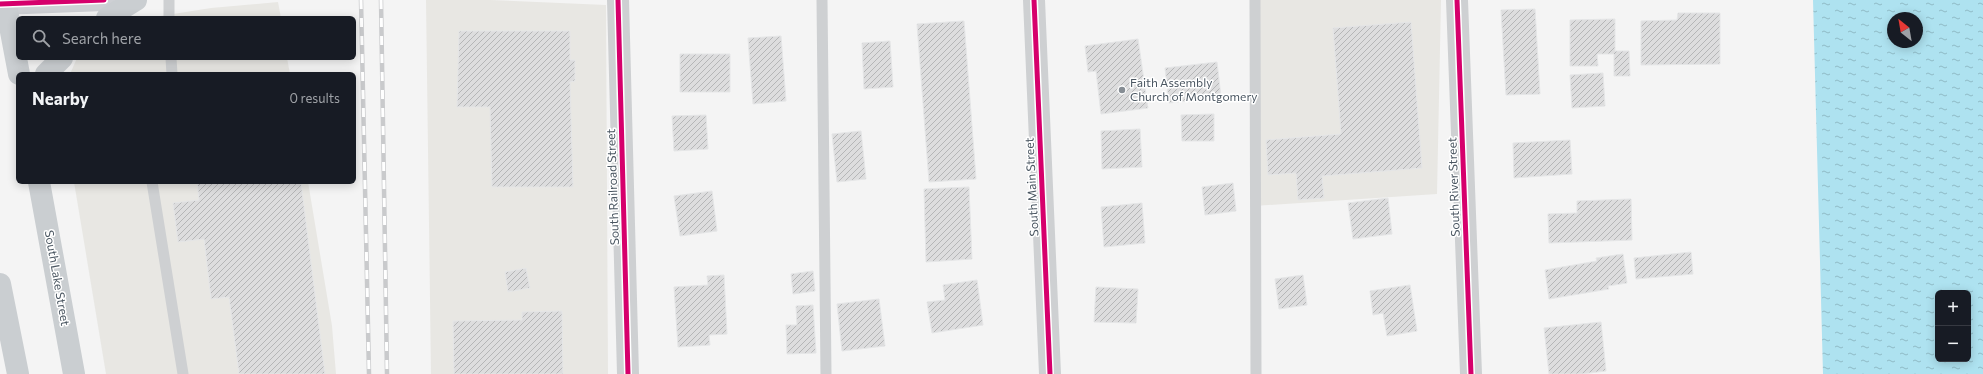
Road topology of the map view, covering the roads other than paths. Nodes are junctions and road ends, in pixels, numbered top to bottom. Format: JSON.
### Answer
{"nodes":[{"id":1,"x":104,"y":0,"type":"edge"},
{"id":2,"x":136,"y":0,"type":"edge"},
{"id":3,"x":169,"y":0,"type":"edge"},
{"id":4,"x":618,"y":0,"type":"edge"},
{"id":5,"x":822,"y":0,"type":"edge"},
{"id":6,"x":1034,"y":0,"type":"edge"},
{"id":7,"x":1255,"y":0,"type":"edge"},
{"id":8,"x":1458,"y":0,"type":"edge"},
{"id":9,"x":4,"y":2,"type":"edge"},
{"id":10,"x":110,"y":16,"type":"edge"},
{"id":11,"x":169,"y":16,"type":"edge"},
{"id":12,"x":16,"y":60,"type":"edge"},
{"id":13,"x":16,"y":60,"type":"edge"},
{"id":14,"x":60,"y":60,"type":"edge"},
{"id":15,"x":171,"y":60,"type":"edge"},
{"id":16,"x":19,"y":72,"type":"edge"},
{"id":17,"x":48,"y":72,"type":"edge"},
{"id":18,"x":172,"y":72,"type":"edge"},
{"id":19,"x":39,"y":184,"type":"edge"},
{"id":20,"x":152,"y":184,"type":"edge"},
{"id":21,"x":0,"y":284,"type":"edge"},
{"id":22,"x":18,"y":374,"type":"edge"},
{"id":23,"x":74,"y":374,"type":"edge"},
{"id":24,"x":183,"y":374,"type":"edge"},
{"id":25,"x":628,"y":374,"type":"edge"},
{"id":26,"x":826,"y":374,"type":"edge"},
{"id":27,"x":1050,"y":374,"type":"edge"},
{"id":28,"x":1256,"y":374,"type":"edge"},
{"id":29,"x":1471,"y":374,"type":"edge"}],
"edges":[{"from":1,"to":9,"type":"street"},
{"from":2,"to":10,"type":"main road"},
{"from":3,"to":11,"type":"lane"},
{"from":4,"to":25,"type":"street","name":"South Railroad Street"},
{"from":5,"to":26,"type":"lane"},
{"from":6,"to":27,"type":"street","name":"South Main Street"},
{"from":7,"to":28,"type":"lane"},
{"from":8,"to":29,"type":"street","name":"South River Street"},
{"from":9,"to":13,"type":"main road"},
{"from":12,"to":16,"type":"main road"},
{"from":14,"to":17,"type":"main road"},
{"from":15,"to":18,"type":"lane"},
{"from":19,"to":23,"type":"main road","name":"South Lake Street"},
{"from":20,"to":24,"type":"lane"},
{"from":21,"to":22,"type":"main road"}]}
